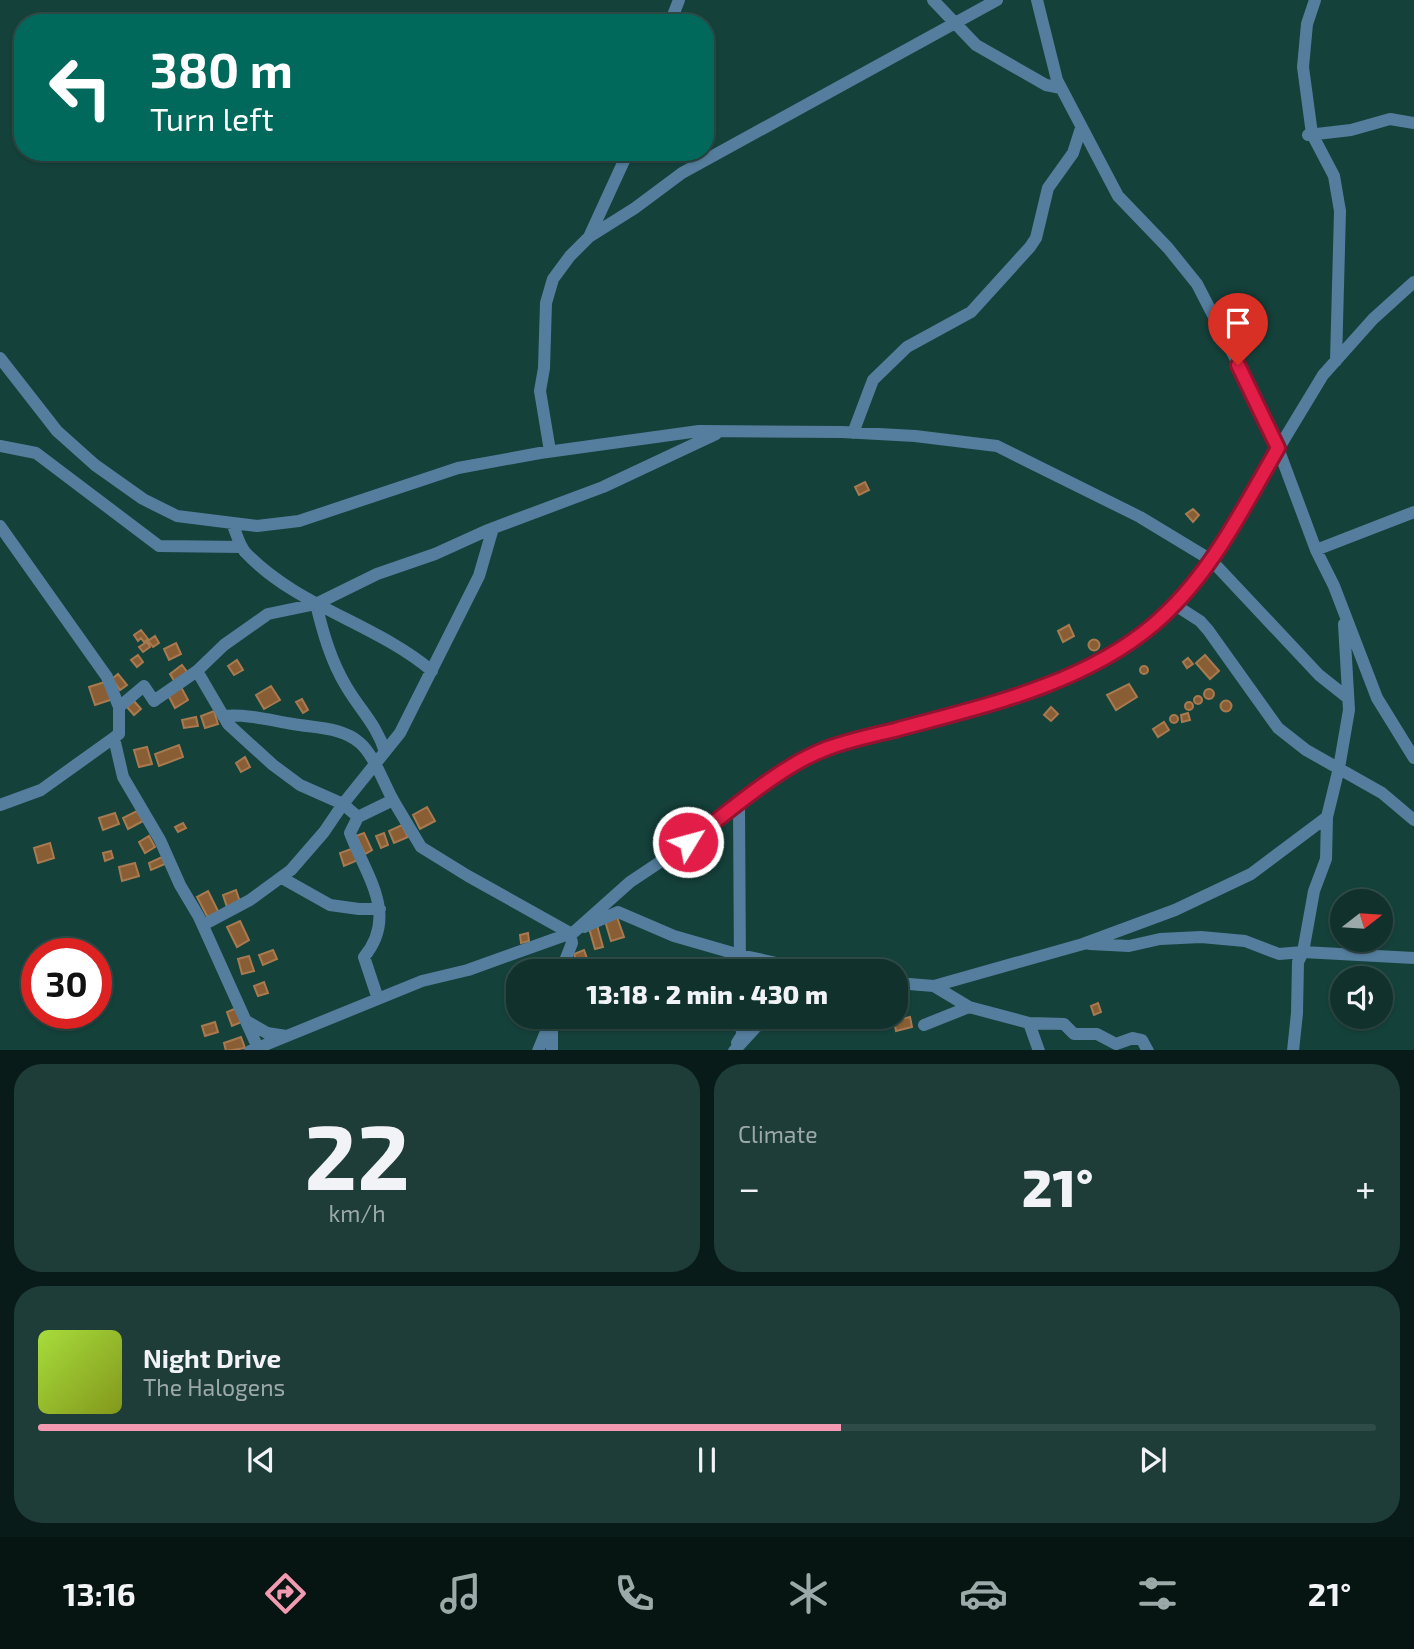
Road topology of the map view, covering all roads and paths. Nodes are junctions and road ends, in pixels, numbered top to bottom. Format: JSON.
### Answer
{"nodes":[{"id":1,"x":933,"y":0,"type":"edge"},
{"id":2,"x":997,"y":0,"type":"edge"},
{"id":3,"x":1037,"y":0,"type":"edge"},
{"id":4,"x":1315,"y":0,"type":"edge"},
{"id":5,"x":953,"y":23,"type":"junction"},
{"id":6,"x":1061,"y":88,"type":"junction"},
{"id":7,"x":1414,"y":123,"type":"edge"},
{"id":8,"x":1082,"y":128,"type":"junction"},
{"id":9,"x":1310,"y":135,"type":"junction"},
{"id":10,"x":714,"y":155,"type":"edge"},
{"id":11,"x":624,"y":161,"type":"edge"},
{"id":12,"x":703,"y":161,"type":"edge"},
{"id":13,"x":589,"y":237,"type":"junction"},
{"id":14,"x":1414,"y":282,"type":"edge"},
{"id":15,"x":0,"y":358,"type":"edge"},
{"id":16,"x":1336,"y":360,"type":"junction"},
{"id":17,"x":722,"y":431,"type":"junction"},
{"id":18,"x":853,"y":433,"type":"junction"},
{"id":19,"x":0,"y":446,"type":"edge"},
{"id":20,"x":1278,"y":448,"type":"junction"},
{"id":21,"x":550,"y":452,"type":"junction"},
{"id":22,"x":1414,"y":512,"type":"edge"},
{"id":23,"x":232,"y":523,"type":"junction"},
{"id":24,"x":0,"y":526,"type":"edge"},
{"id":25,"x":493,"y":528,"type":"junction"},
{"id":26,"x":242,"y":547,"type":"junction"},
{"id":27,"x":1316,"y":550,"type":"junction"},
{"id":28,"x":1211,"y":560,"type":"junction"},
{"id":29,"x":316,"y":604,"type":"junction"},
{"id":30,"x":1175,"y":605,"type":"junction"},
{"id":31,"x":1344,"y":612,"type":"junction"},
{"id":32,"x":197,"y":671,"type":"junction"},
{"id":33,"x":432,"y":671,"type":"junction"},
{"id":34,"x":1348,"y":698,"type":"junction"},
{"id":35,"x":119,"y":707,"type":"junction"},
{"id":36,"x":223,"y":716,"type":"junction"},
{"id":37,"x":119,"y":733,"type":"junction"},
{"id":38,"x":386,"y":752,"type":"junction"},
{"id":39,"x":1414,"y":758,"type":"edge"},
{"id":40,"x":374,"y":766,"type":"junction"},
{"id":41,"x":1339,"y":768,"type":"junction"},
{"id":42,"x":393,"y":800,"type":"junction"},
{"id":43,"x":343,"y":804,"type":"junction"},
{"id":44,"x":739,"y":804,"type":"junction"},
{"id":45,"x":0,"y":806,"type":"edge"},
{"id":46,"x":358,"y":817,"type":"junction"},
{"id":47,"x":1327,"y":817,"type":"junction"},
{"id":48,"x":1414,"y":820,"type":"edge"},
{"id":49,"x":282,"y":877,"type":"junction"},
{"id":50,"x":380,"y":909,"type":"junction"},
{"id":51,"x":203,"y":925,"type":"junction"},
{"id":52,"x":572,"y":932,"type":"junction"},
{"id":53,"x":1083,"y":944,"type":"junction"},
{"id":54,"x":1303,"y":952,"type":"junction"},
{"id":55,"x":740,"y":956,"type":"junction"},
{"id":56,"x":1414,"y":958,"type":"edge"},
{"id":57,"x":566,"y":959,"type":"edge"},
{"id":58,"x":755,"y":959,"type":"edge"},
{"id":59,"x":908,"y":984,"type":"edge"},
{"id":60,"x":934,"y":986,"type":"junction"},
{"id":61,"x":379,"y":999,"type":"junction"},
{"id":62,"x":969,"y":1007,"type":"junction"},
{"id":63,"x":247,"y":1022,"type":"junction"},
{"id":64,"x":1029,"y":1023,"type":"junction"},
{"id":65,"x":924,"y":1025,"type":"dead end"},
{"id":66,"x":548,"y":1029,"type":"edge"},
{"id":67,"x":552,"y":1029,"type":"edge"},
{"id":68,"x":742,"y":1029,"type":"edge"},
{"id":69,"x":754,"y":1029,"type":"edge"},
{"id":70,"x":286,"y":1036,"type":"junction"},
{"id":71,"x":257,"y":1050,"type":"edge"},
{"id":72,"x":538,"y":1050,"type":"edge"},
{"id":73,"x":552,"y":1050,"type":"edge"},
{"id":74,"x":734,"y":1050,"type":"edge"},
{"id":75,"x":734,"y":1050,"type":"edge"},
{"id":76,"x":1039,"y":1050,"type":"edge"},
{"id":77,"x":1147,"y":1050,"type":"edge"},
{"id":78,"x":1293,"y":1050,"type":"edge"}],
"edges":[{"from":1,"to":5,"type":"street"},
{"from":2,"to":5,"type":"street"},
{"from":3,"to":6,"type":"street"},
{"from":4,"to":9,"type":"street"},
{"from":5,"to":6,"type":"street"},
{"from":5,"to":10,"type":"street"},
{"from":6,"to":8,"type":"street"},
{"from":7,"to":9,"type":"street"},
{"from":8,"to":18,"type":"street"},
{"from":8,"to":20,"type":"street"},
{"from":9,"to":16,"type":"street"},
{"from":11,"to":13,"type":"street"},
{"from":12,"to":13,"type":"street"},
{"from":13,"to":21,"type":"street"},
{"from":14,"to":16,"type":"street"},
{"from":15,"to":23,"type":"street"},
{"from":16,"to":20,"type":"street"},
{"from":17,"to":18,"type":"street"},
{"from":17,"to":21,"type":"street"},
{"from":17,"to":25,"type":"street"},
{"from":18,"to":28,"type":"street"},
{"from":19,"to":26,"type":"street"},
{"from":20,"to":27,"type":"street"},
{"from":20,"to":28,"type":"street"},
{"from":21,"to":23,"type":"street"},
{"from":22,"to":27,"type":"street"},
{"from":23,"to":26,"type":"street"},
{"from":24,"to":35,"type":"street"},
{"from":25,"to":29,"type":"street"},
{"from":25,"to":33,"type":"street"},
{"from":26,"to":29,"type":"street"},
{"from":27,"to":31,"type":"street"},
{"from":28,"to":30,"type":"street"},
{"from":28,"to":34,"type":"street"},
{"from":29,"to":32,"type":"street"},
{"from":29,"to":33,"type":"street"},
{"from":29,"to":38,"type":"street"},
{"from":30,"to":41,"type":"street"},
{"from":30,"to":44,"type":"street"},
{"from":31,"to":34,"type":"street"},
{"from":31,"to":39,"type":"street"},
{"from":32,"to":35,"type":"street"},
{"from":32,"to":36,"type":"street"},
{"from":33,"to":38,"type":"street"},
{"from":34,"to":41,"type":"street"},
{"from":35,"to":37,"type":"street"},
{"from":36,"to":40,"type":"street"},
{"from":36,"to":43,"type":"street"},
{"from":37,"to":45,"type":"street"},
{"from":37,"to":51,"type":"street"},
{"from":38,"to":40,"type":"street"},
{"from":40,"to":42,"type":"street"},
{"from":40,"to":43,"type":"street"},
{"from":41,"to":47,"type":"street"},
{"from":41,"to":48,"type":"street"},
{"from":42,"to":46,"type":"street"},
{"from":42,"to":52,"type":"street"},
{"from":43,"to":46,"type":"street"},
{"from":43,"to":49,"type":"street"},
{"from":44,"to":52,"type":"street"},
{"from":44,"to":55,"type":"street"},
{"from":46,"to":50,"type":"street"},
{"from":47,"to":53,"type":"street"},
{"from":47,"to":54,"type":"street"},
{"from":49,"to":50,"type":"street"},
{"from":49,"to":51,"type":"street"},
{"from":50,"to":61,"type":"street"},
{"from":51,"to":63,"type":"street"},
{"from":52,"to":55,"type":"street"},
{"from":52,"to":57,"type":"street"},
{"from":52,"to":61,"type":"street"},
{"from":53,"to":54,"type":"street"},
{"from":53,"to":60,"type":"street"},
{"from":54,"to":56,"type":"street"},
{"from":54,"to":78,"type":"street"},
{"from":55,"to":58,"type":"street"},
{"from":59,"to":60,"type":"street"},
{"from":60,"to":62,"type":"street"},
{"from":61,"to":70,"type":"street"},
{"from":62,"to":64,"type":"street"},
{"from":62,"to":65,"type":"street"},
{"from":63,"to":70,"type":"street"},
{"from":63,"to":71,"type":"street"},
{"from":64,"to":76,"type":"street"},
{"from":64,"to":77,"type":"street"},
{"from":66,"to":72,"type":"street"},
{"from":67,"to":73,"type":"street"},
{"from":68,"to":74,"type":"street"},
{"from":69,"to":75,"type":"street"},
{"from":70,"to":71,"type":"street"}]}
